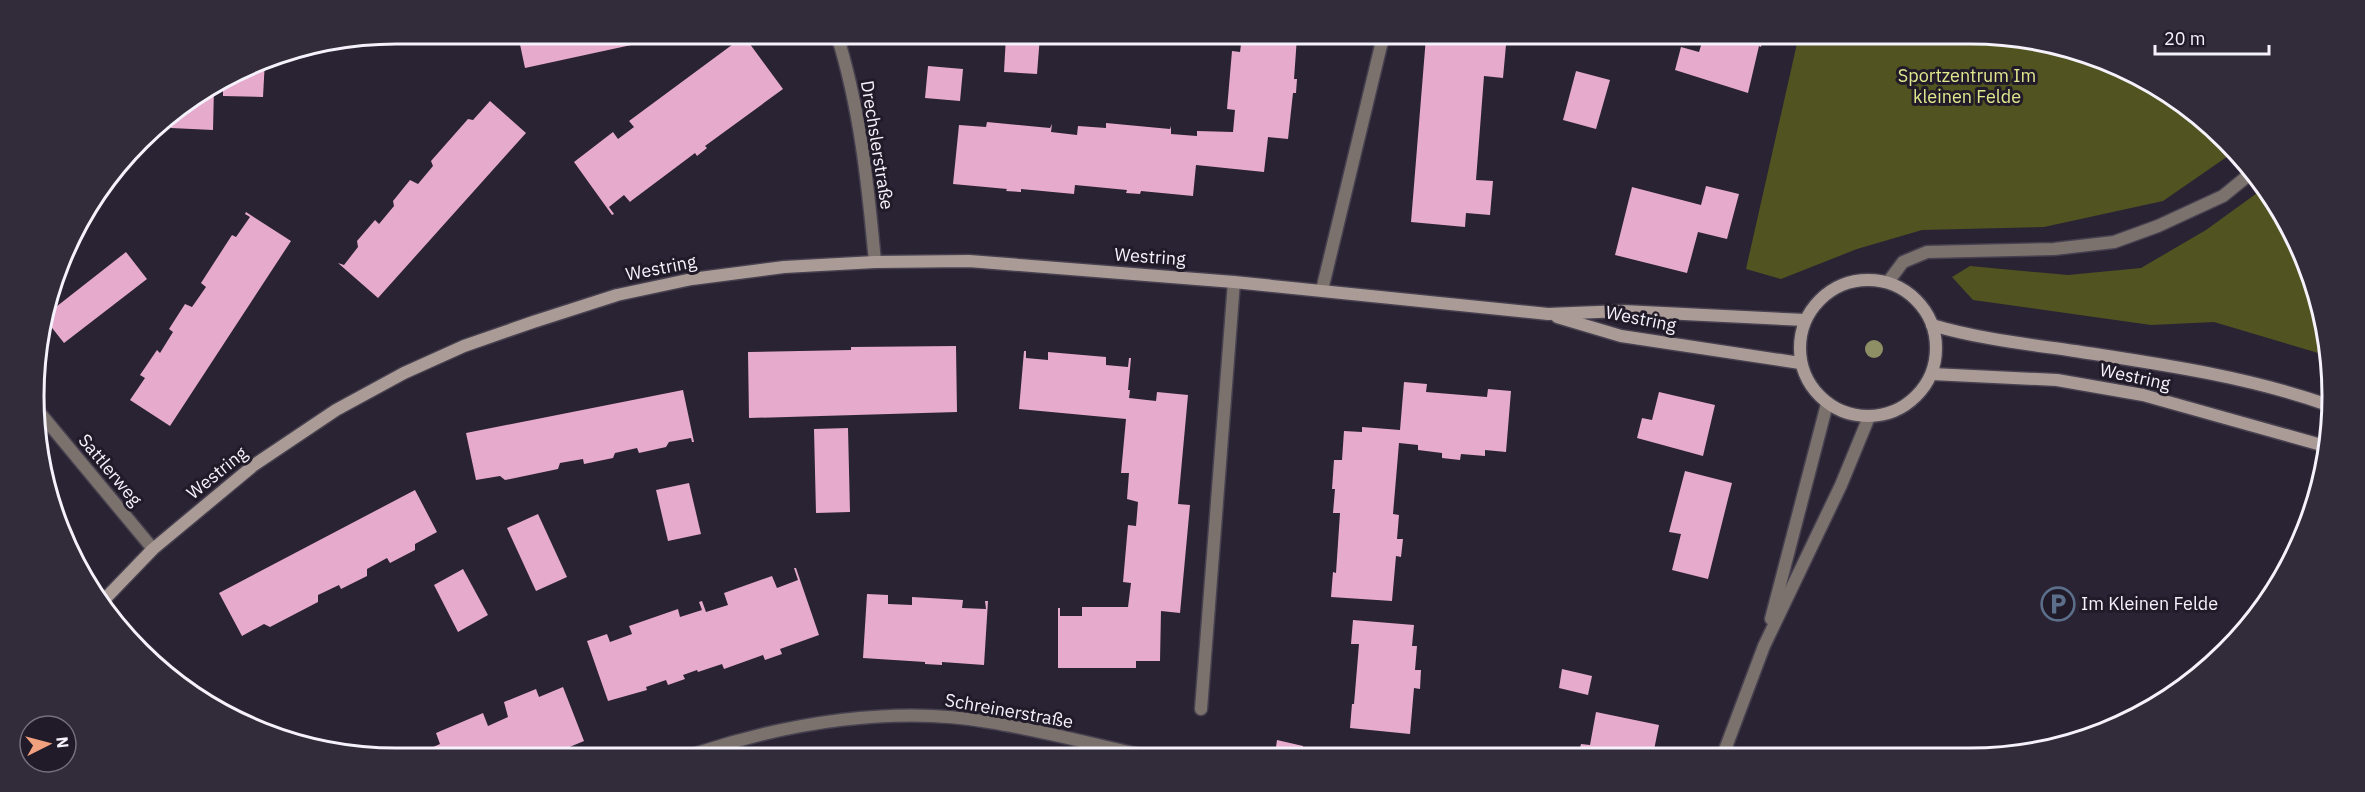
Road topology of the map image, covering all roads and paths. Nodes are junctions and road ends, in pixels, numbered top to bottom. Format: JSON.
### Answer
{"nodes":[{"id":1,"x":840,"y":44,"type":"edge"},
{"id":2,"x":1381,"y":44,"type":"edge"},
{"id":3,"x":2246,"y":177,"type":"edge"},
{"id":4,"x":875,"y":262,"type":"junction"},
{"id":5,"x":1234,"y":282,"type":"junction"},
{"id":6,"x":1888,"y":282,"type":"junction"},
{"id":7,"x":1322,"y":290,"type":"junction"},
{"id":8,"x":1548,"y":314,"type":"junction"},
{"id":9,"x":1805,"y":320,"type":"junction"},
{"id":10,"x":1932,"y":325,"type":"junction"},
{"id":11,"x":1800,"y":363,"type":"junction"},
{"id":12,"x":1932,"y":374,"type":"junction"},
{"id":13,"x":2322,"y":403,"type":"edge"},
{"id":14,"x":1827,"y":404,"type":"junction"},
{"id":15,"x":1869,"y":417,"type":"junction"},
{"id":16,"x":44,"y":419,"type":"edge"},
{"id":17,"x":2318,"y":444,"type":"edge"},
{"id":18,"x":153,"y":549,"type":"junction"},
{"id":19,"x":107,"y":597,"type":"edge"},
{"id":20,"x":1764,"y":646,"type":"junction"},
{"id":21,"x":1201,"y":709,"type":"dead end"},
{"id":22,"x":712,"y":748,"type":"edge"},
{"id":23,"x":1109,"y":748,"type":"edge"},
{"id":24,"x":1726,"y":748,"type":"edge"}],
"edges":[{"from":1,"to":4,"type":"street","name":"Drechslerstraße"},
{"from":2,"to":7,"type":"street"},
{"from":3,"to":6,"type":"street"},
{"from":4,"to":5,"type":"street","name":"Westring"},
{"from":4,"to":18,"type":"street","name":"Westring"},
{"from":5,"to":7,"type":"street","name":"Westring"},
{"from":5,"to":21,"type":"street"},
{"from":6,"to":9,"type":"street"},
{"from":6,"to":10,"type":"street"},
{"from":7,"to":8,"type":"street","name":"Westring"},
{"from":8,"to":9,"type":"street","name":"Westring"},
{"from":8,"to":11,"type":"street","name":"Westring"},
{"from":9,"to":11,"type":"street"},
{"from":10,"to":12,"type":"street"},
{"from":10,"to":13,"type":"street","name":"Westring"},
{"from":11,"to":14,"type":"street"},
{"from":12,"to":15,"type":"street"},
{"from":12,"to":17,"type":"street","name":"Westring"},
{"from":14,"to":15,"type":"street"},
{"from":14,"to":20,"type":"street"},
{"from":15,"to":20,"type":"street"},
{"from":16,"to":18,"type":"street","name":"Sattlerweg"},
{"from":18,"to":19,"type":"street","name":"Westring"},
{"from":20,"to":24,"type":"street"},
{"from":22,"to":23,"type":"street","name":"Schreinerstraße"}]}
